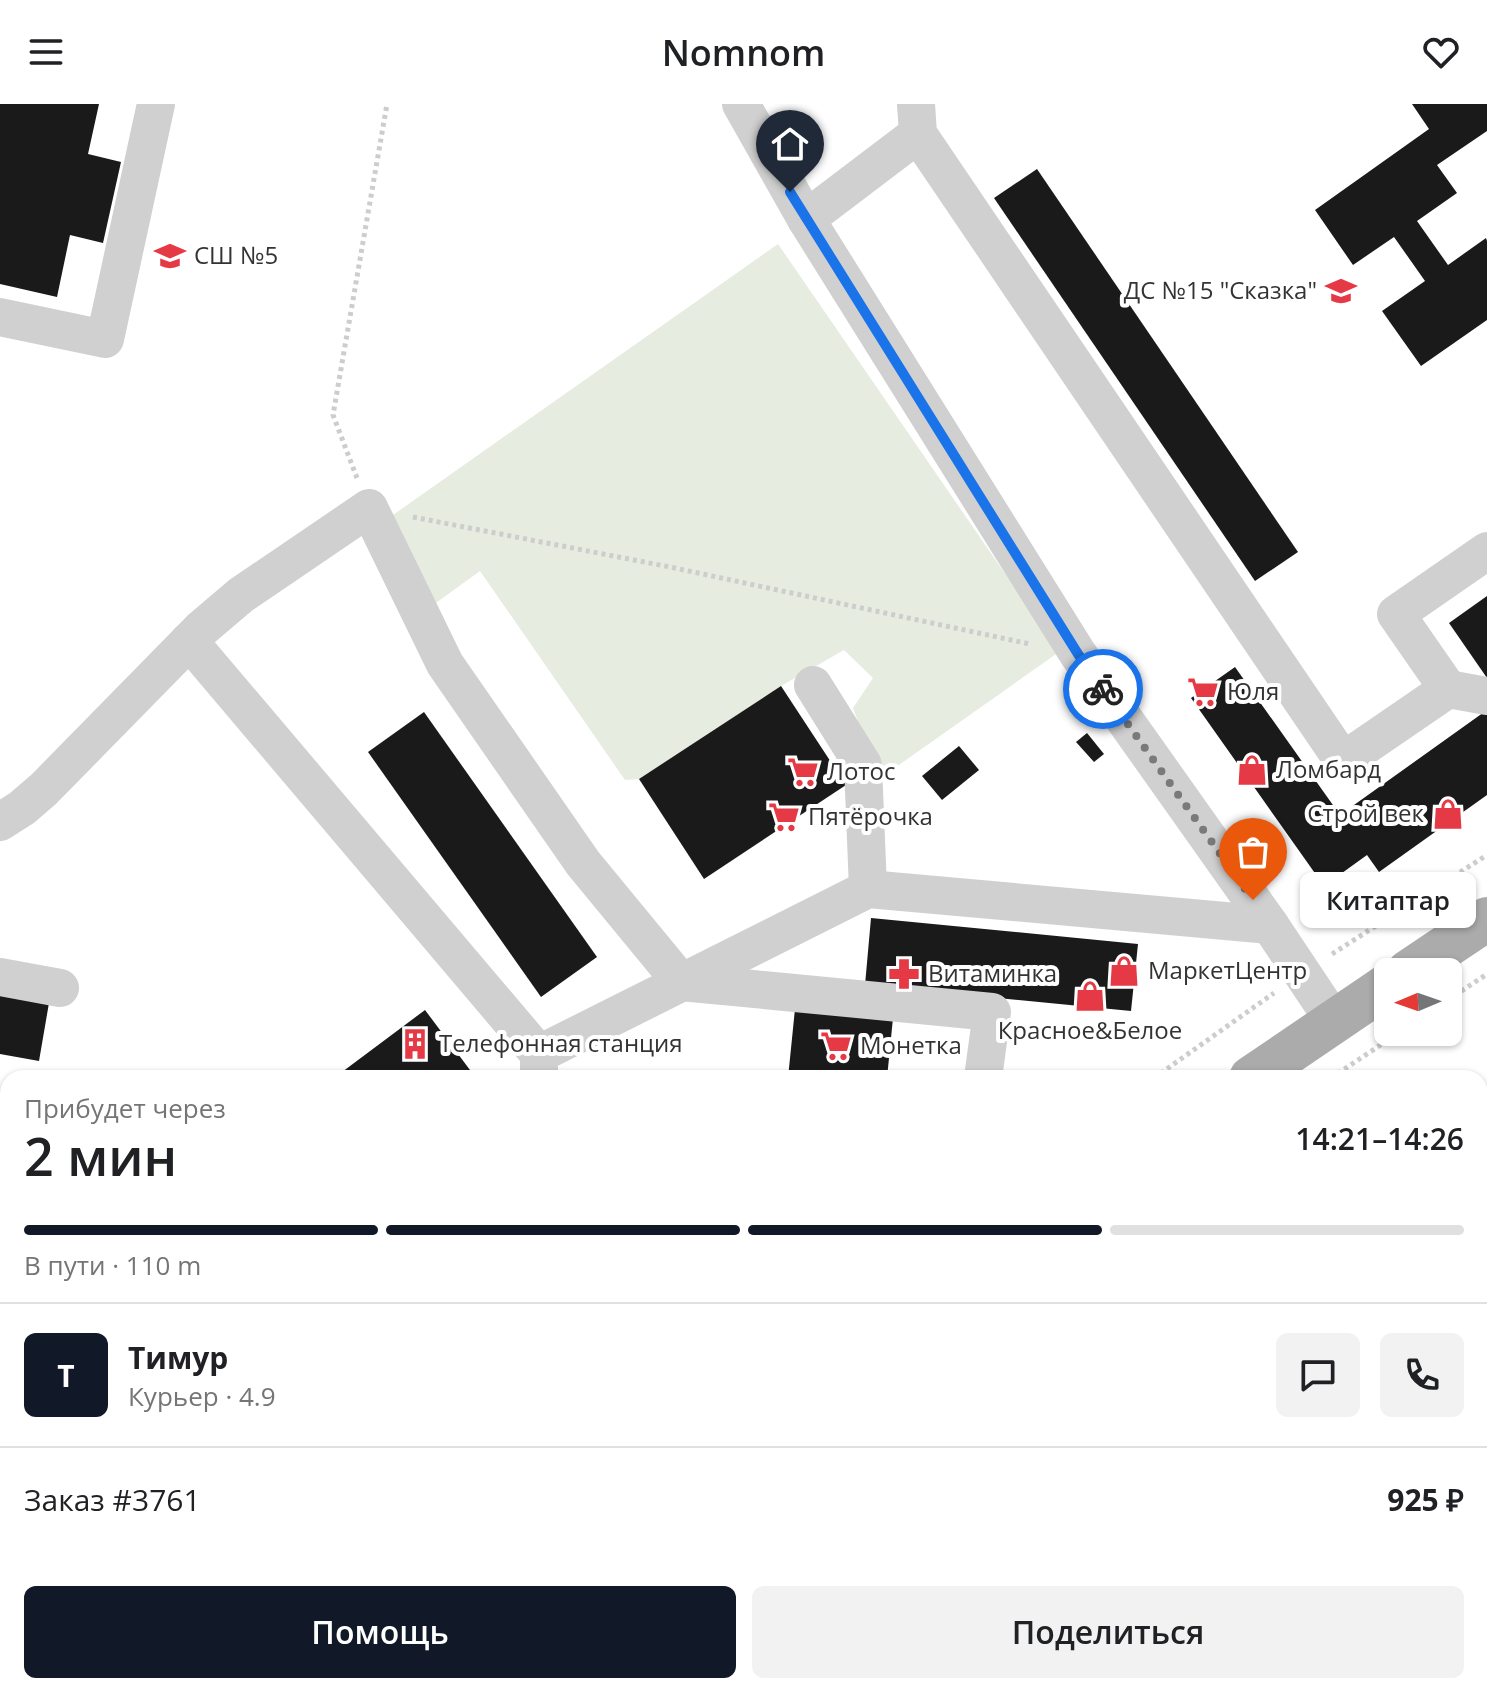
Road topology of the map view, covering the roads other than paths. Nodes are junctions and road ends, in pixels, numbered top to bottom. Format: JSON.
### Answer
{"nodes":[{"id":1,"x":156,"y":104,"type":"edge"},
{"id":2,"x":741,"y":104,"type":"edge"},
{"id":3,"x":917,"y":119,"type":"edge"},
{"id":4,"x":806,"y":219,"type":"junction"},
{"id":5,"x":0,"y":317,"type":"edge"},
{"id":6,"x":1487,"y":551,"type":"edge"},
{"id":7,"x":189,"y":641,"type":"junction"},
{"id":8,"x":813,"y":685,"type":"dead end"},
{"id":9,"x":1448,"y":689,"type":"junction"},
{"id":10,"x":1487,"y":696,"type":"edge"},
{"id":11,"x":0,"y":822,"type":"edge"},
{"id":12,"x":868,"y":889,"type":"junction"},
{"id":13,"x":1487,"y":919,"type":"edge"},
{"id":14,"x":1270,"y":925,"type":"junction"},
{"id":15,"x":1429,"y":958,"type":"edge"},
{"id":16,"x":0,"y":977,"type":"edge"},
{"id":17,"x":681,"y":982,"type":"junction"},
{"id":18,"x":60,"y":988,"type":"dead end"},
{"id":19,"x":1374,"y":994,"type":"edge"},
{"id":20,"x":1334,"y":1021,"type":"junction"},
{"id":21,"x":539,"y":1066,"type":"edge"},
{"id":22,"x":984,"y":1070,"type":"edge"},
{"id":23,"x":1263,"y":1070,"type":"edge"}],
"edges":[{"from":1,"to":5,"type":"lane"},
{"from":2,"to":4,"type":"lane"},
{"from":3,"to":4,"type":"lane"},
{"from":3,"to":9,"type":"lane"},
{"from":4,"to":14,"type":"lane"},
{"from":6,"to":9,"type":"lane"},
{"from":7,"to":11,"type":"lane"},
{"from":7,"to":17,"type":"lane"},
{"from":7,"to":21,"type":"lane"},
{"from":8,"to":12,"type":"lane"},
{"from":9,"to":10,"type":"lane"},
{"from":12,"to":14,"type":"lane"},
{"from":12,"to":17,"type":"lane"},
{"from":13,"to":15,"type":"main road"},
{"from":14,"to":20,"type":"lane"},
{"from":16,"to":18,"type":"lane"},
{"from":17,"to":21,"type":"lane"},
{"from":17,"to":22,"type":"lane"},
{"from":19,"to":20,"type":"main road"},
{"from":20,"to":23,"type":"main road"}]}
